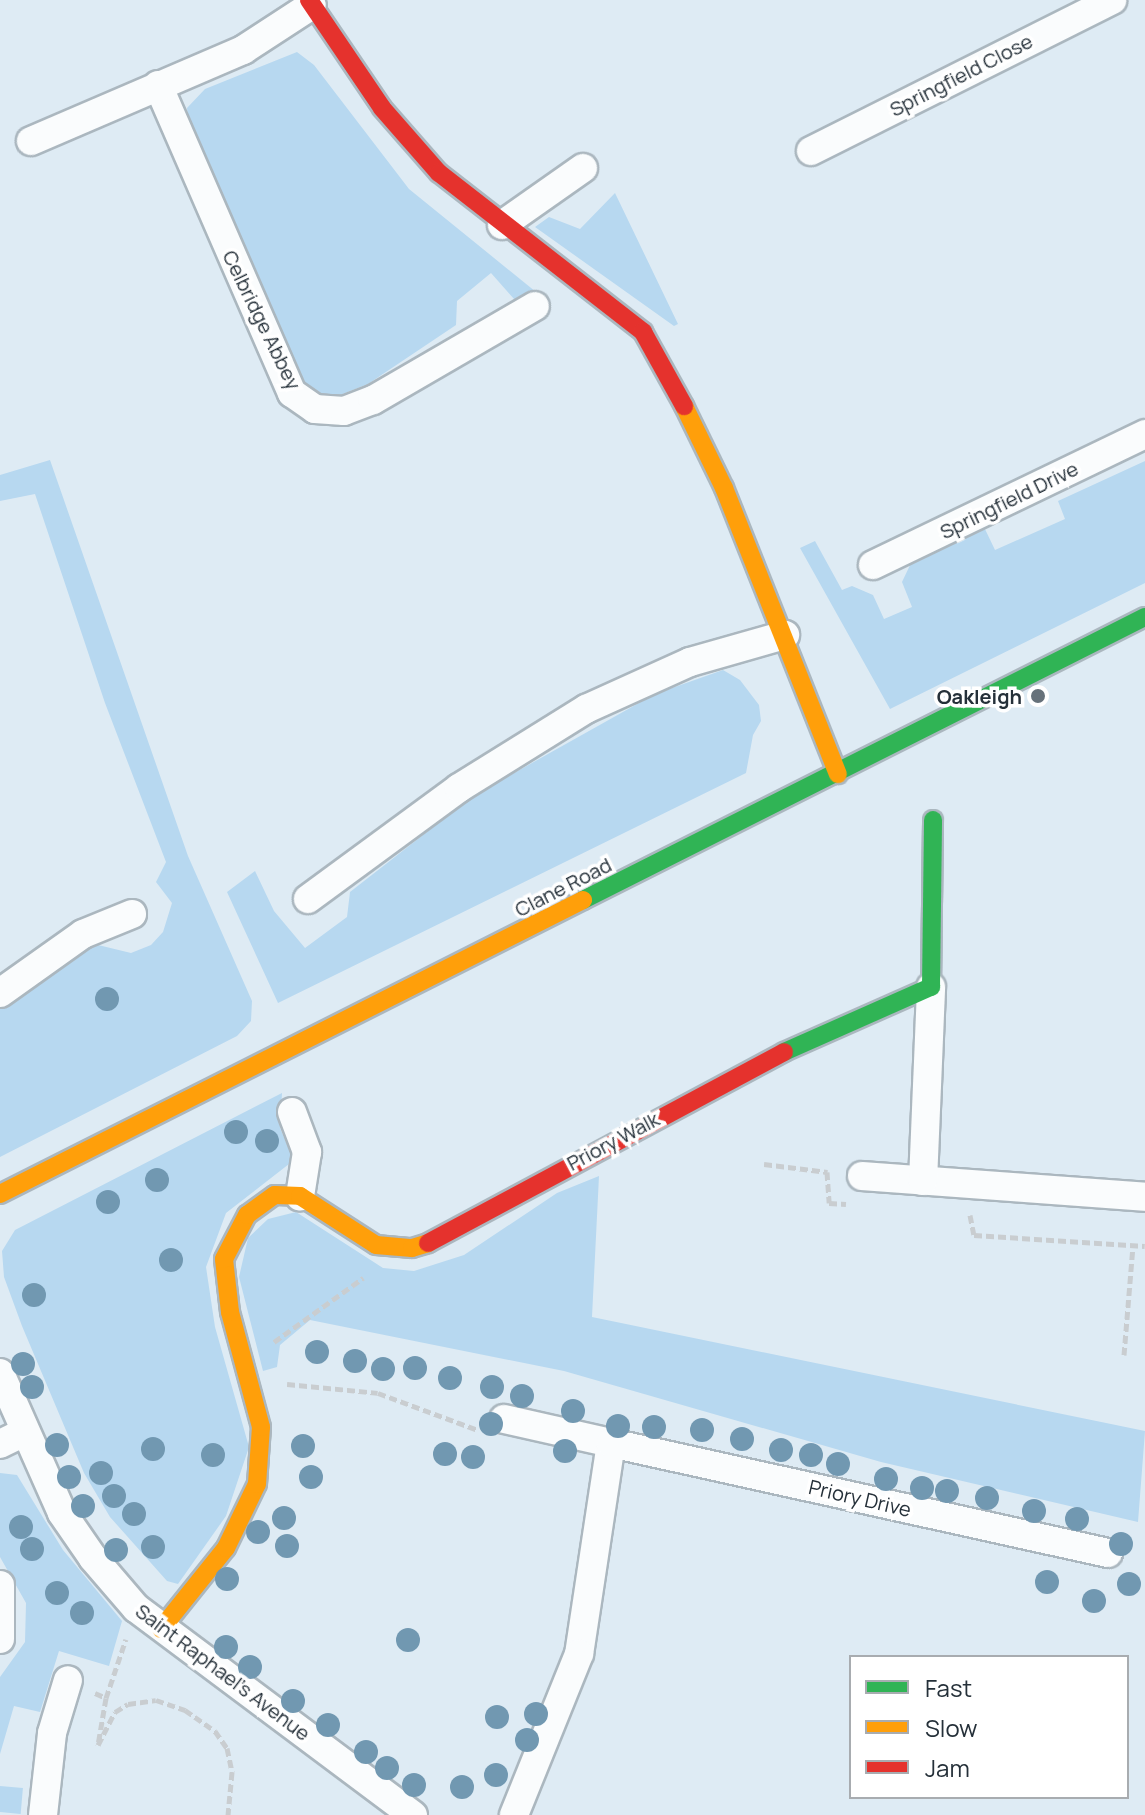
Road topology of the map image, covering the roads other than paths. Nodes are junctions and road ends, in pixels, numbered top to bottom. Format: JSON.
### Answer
{"nodes":[{"id":1,"x":1112,"y":0,"type":"edge"},
{"id":2,"x":310,"y":2,"type":"edge"},
{"id":3,"x":158,"y":85,"type":"junction"},
{"id":4,"x":31,"y":141,"type":"dead end"},
{"id":5,"x":811,"y":151,"type":"dead end"},
{"id":6,"x":583,"y":168,"type":"dead end"},
{"id":7,"x":502,"y":225,"type":"junction"},
{"id":8,"x":535,"y":306,"type":"dead end"},
{"id":9,"x":1145,"y":434,"type":"edge"},
{"id":10,"x":873,"y":565,"type":"dead end"},
{"id":11,"x":1145,"y":617,"type":"edge"},
{"id":12,"x":785,"y":635,"type":"junction"},
{"id":13,"x":838,"y":774,"type":"junction"},
{"id":14,"x":933,"y":820,"type":"dead end"},
{"id":15,"x":308,"y":899,"type":"dead end"},
{"id":16,"x":132,"y":914,"type":"dead end"},
{"id":17,"x":931,"y":987,"type":"junction"},
{"id":18,"x":0,"y":993,"type":"edge"},
{"id":19,"x":292,"y":1112,"type":"dead end"},
{"id":20,"x":862,"y":1176,"type":"dead end"},
{"id":21,"x":923,"y":1181,"type":"junction"},
{"id":22,"x":0,"y":1194,"type":"edge"},
{"id":23,"x":300,"y":1196,"type":"junction"},
{"id":24,"x":1145,"y":1197,"type":"edge"},
{"id":25,"x":0,"y":1373,"type":"edge"},
{"id":26,"x":504,"y":1419,"type":"road end"},
{"id":27,"x":12,"y":1438,"type":"edge"},
{"id":28,"x":611,"y":1443,"type":"junction"},
{"id":29,"x":1108,"y":1553,"type":"dead end"},
{"id":30,"x":0,"y":1585,"type":"edge"},
{"id":31,"x":161,"y":1629,"type":"junction"},
{"id":32,"x":0,"y":1639,"type":"edge"},
{"id":33,"x":68,"y":1680,"type":"road end"},
{"id":34,"x":43,"y":1815,"type":"edge"},
{"id":35,"x":413,"y":1815,"type":"edge"},
{"id":36,"x":514,"y":1815,"type":"edge"}],
"edges":[{"from":1,"to":5,"type":"street","name":"Springfield Close"},
{"from":2,"to":3,"type":"street"},
{"from":2,"to":7,"type":"street"},
{"from":3,"to":4,"type":"street"},
{"from":3,"to":8,"type":"street","name":"Celbridge Abbey"},
{"from":6,"to":7,"type":"street"},
{"from":7,"to":12,"type":"street"},
{"from":9,"to":10,"type":"street","name":"Springfield Drive"},
{"from":11,"to":13,"type":"street","name":"Clane Road"},
{"from":12,"to":13,"type":"street"},
{"from":12,"to":15,"type":"street"},
{"from":13,"to":22,"type":"street","name":"Clane Road"},
{"from":14,"to":17,"type":"street"},
{"from":16,"to":18,"type":"street"},
{"from":17,"to":21,"type":"street"},
{"from":17,"to":23,"type":"street","name":"Priory Walk"},
{"from":19,"to":23,"type":"street"},
{"from":20,"to":21,"type":"street"},
{"from":21,"to":24,"type":"street"},
{"from":23,"to":31,"type":"street"},
{"from":25,"to":27,"type":"street","name":"Saint Raphael's Avenue"},
{"from":26,"to":28,"type":"street","name":"Priory Drive"},
{"from":27,"to":31,"type":"street","name":"Saint Raphael's Avenue"},
{"from":28,"to":29,"type":"street","name":"Priory Drive"},
{"from":28,"to":36,"type":"street"},
{"from":30,"to":32,"type":"street"},
{"from":31,"to":35,"type":"street","name":"Saint Raphael's Avenue"},
{"from":33,"to":34,"type":"street"}]}
